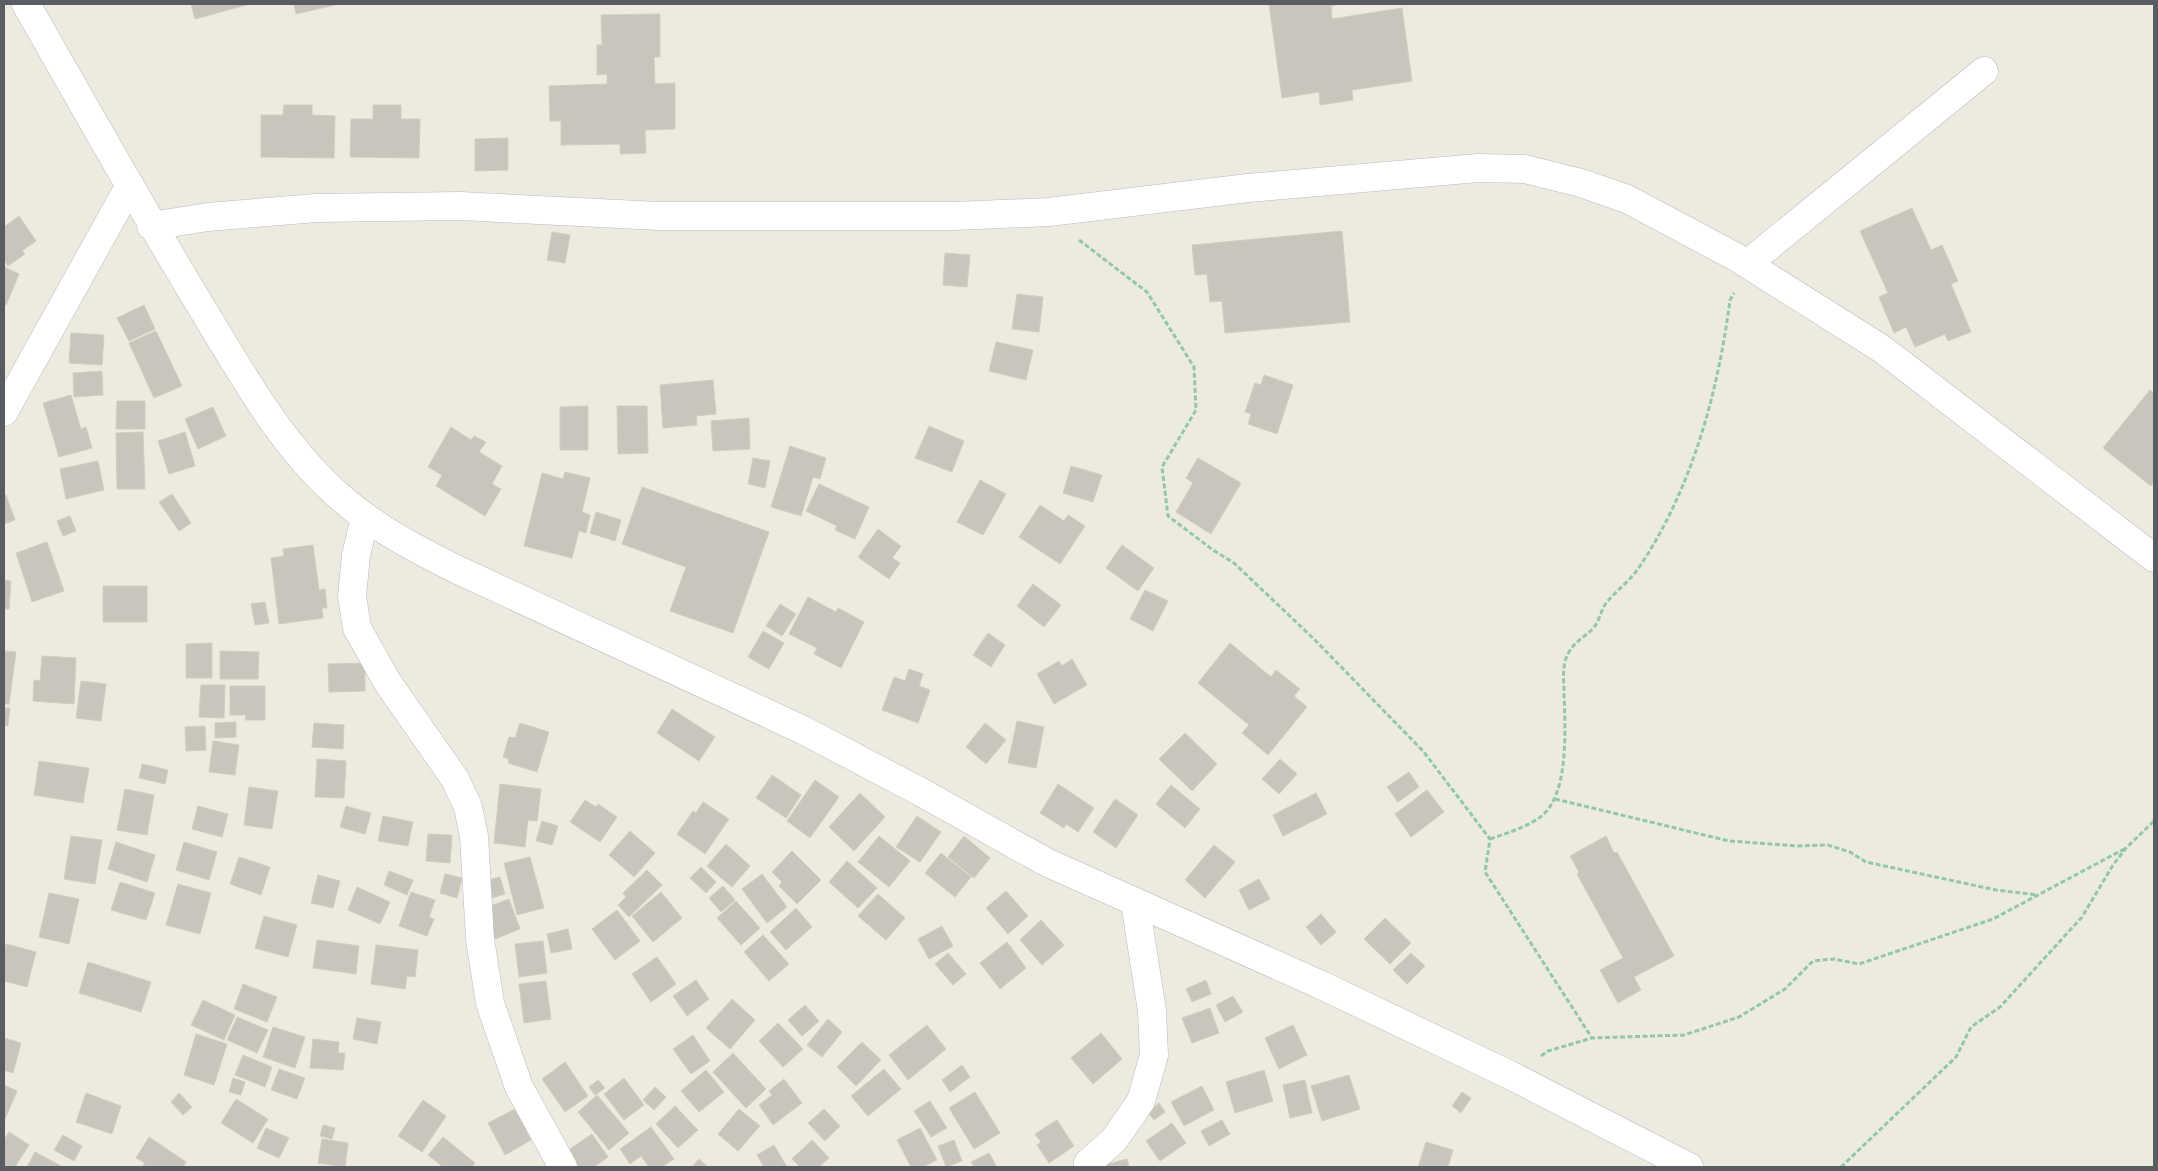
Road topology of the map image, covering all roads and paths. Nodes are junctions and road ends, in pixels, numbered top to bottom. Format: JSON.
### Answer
{"nodes":[{"id":1,"x":26,"y":4,"type":"edge"},
{"id":2,"x":1984,"y":71,"type":"dead end"},
{"id":3,"x":130,"y":185,"type":"junction"},
{"id":4,"x":1049,"y":212,"type":"junction"},
{"id":5,"x":151,"y":226,"type":"junction"},
{"id":6,"x":1747,"y":264,"type":"junction"},
{"id":7,"x":4,"y":412,"type":"edge"},
{"id":8,"x":365,"y":518,"type":"junction"},
{"id":9,"x":2154,"y":558,"type":"edge"},
{"id":10,"x":1555,"y":799,"type":"junction"},
{"id":11,"x":2154,"y":821,"type":"edge"},
{"id":12,"x":1490,"y":839,"type":"junction"},
{"id":13,"x":2126,"y":848,"type":"junction"},
{"id":14,"x":2039,"y":895,"type":"junction"},
{"id":15,"x":1136,"y":902,"type":"junction"},
{"id":16,"x":1592,"y":1038,"type":"junction"},
{"id":17,"x":1512,"y":1076,"type":"junction"},
{"id":18,"x":563,"y":1167,"type":"edge"},
{"id":19,"x":1088,"y":1167,"type":"edge"},
{"id":20,"x":1689,"y":1167,"type":"edge"},
{"id":21,"x":1841,"y":1167,"type":"edge"}],
"edges":[{"from":1,"to":3,"type":"street"},
{"from":2,"to":6,"type":"street"},
{"from":3,"to":5,"type":"street"},
{"from":3,"to":7,"type":"street"},
{"from":4,"to":5,"type":"street"},
{"from":4,"to":6,"type":"street"},
{"from":4,"to":12,"type":"path"},
{"from":5,"to":8,"type":"street"},
{"from":6,"to":9,"type":"street"},
{"from":6,"to":10,"type":"path"},
{"from":8,"to":15,"type":"street"},
{"from":8,"to":18,"type":"street"},
{"from":10,"to":12,"type":"path"},
{"from":10,"to":14,"type":"path"},
{"from":11,"to":13,"type":"path"},
{"from":12,"to":16,"type":"path"},
{"from":13,"to":14,"type":"path"},
{"from":13,"to":21,"type":"path"},
{"from":14,"to":16,"type":"path"},
{"from":15,"to":17,"type":"street"},
{"from":15,"to":19,"type":"street"},
{"from":16,"to":17,"type":"path"},
{"from":17,"to":20,"type":"street"}]}
